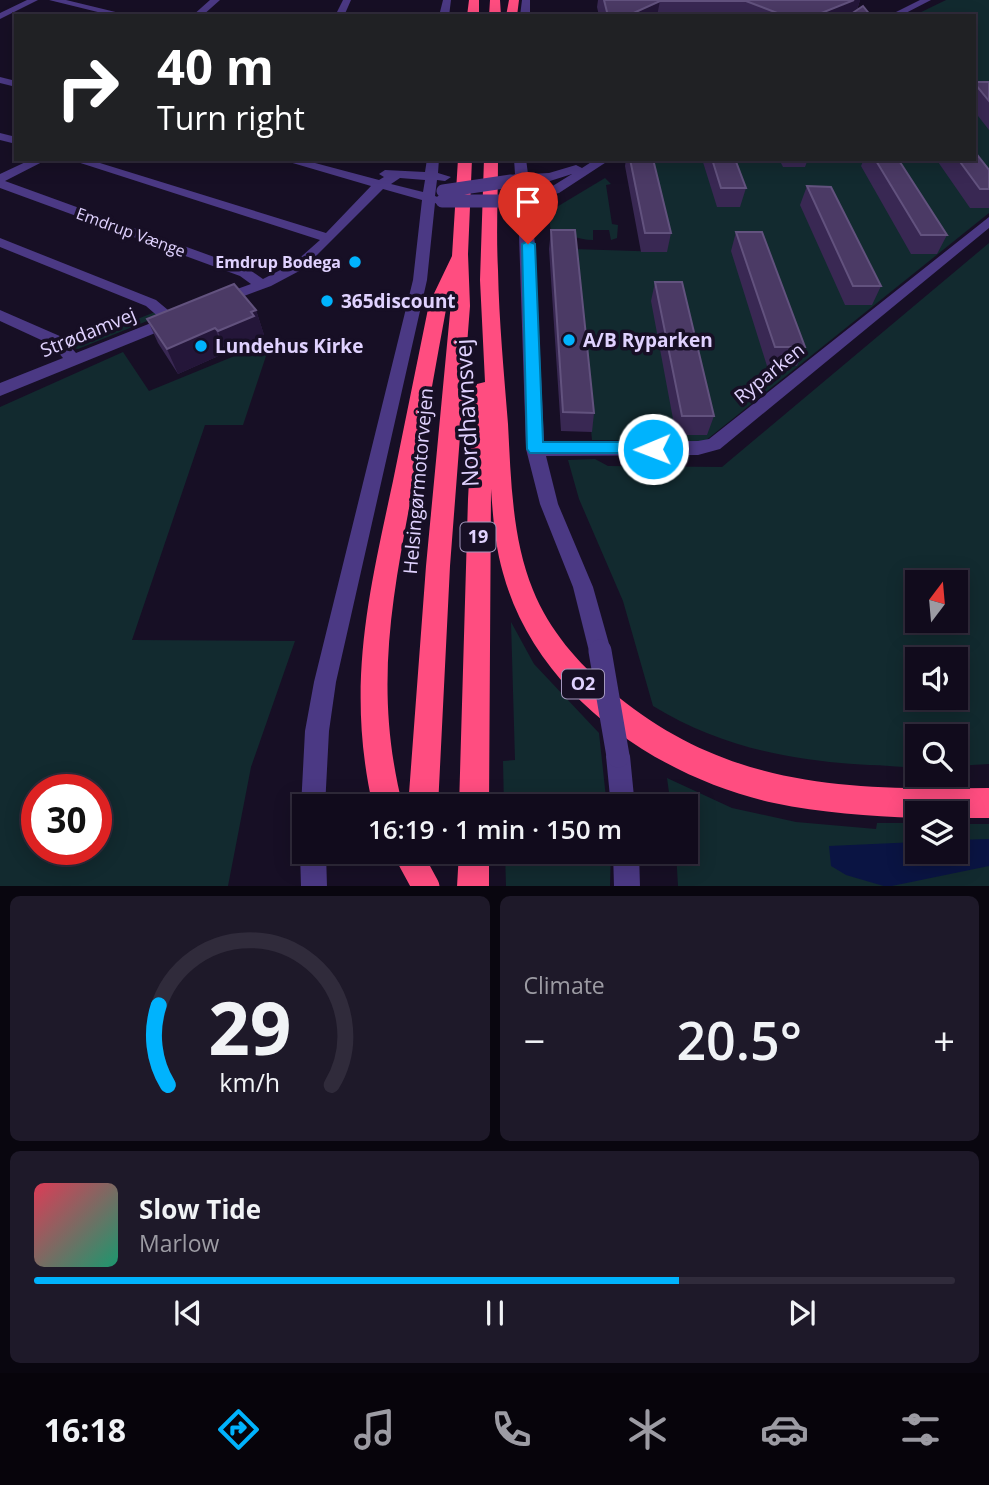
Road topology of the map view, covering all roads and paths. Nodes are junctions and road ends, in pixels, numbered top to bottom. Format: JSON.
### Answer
{"nodes":[{"id":1,"x":34,"y":0,"type":"edge"},
{"id":2,"x":53,"y":0,"type":"edge"},
{"id":3,"x":216,"y":0,"type":"edge"},
{"id":4,"x":920,"y":1,"type":"edge"},
{"id":5,"x":119,"y":14,"type":"edge"},
{"id":6,"x":198,"y":14,"type":"edge"},
{"id":7,"x":896,"y":14,"type":"edge"},
{"id":8,"x":0,"y":16,"type":"edge"},
{"id":9,"x":38,"y":161,"type":"edge"},
{"id":10,"x":80,"y":161,"type":"edge"},
{"id":11,"x":292,"y":161,"type":"edge"},
{"id":12,"x":319,"y":161,"type":"edge"},
{"id":13,"x":433,"y":161,"type":"edge"},
{"id":14,"x":465,"y":161,"type":"edge"},
{"id":15,"x":491,"y":161,"type":"edge"},
{"id":16,"x":519,"y":161,"type":"edge"},
{"id":17,"x":598,"y":161,"type":"edge"},
{"id":18,"x":600,"y":161,"type":"edge"},
{"id":19,"x":397,"y":175,"type":"junction"},
{"id":20,"x":514,"y":179,"type":"junction"},
{"id":21,"x":0,"y":182,"type":"edge"},
{"id":22,"x":378,"y":184,"type":"junction"},
{"id":23,"x":438,"y":189,"type":"junction"},
{"id":24,"x":518,"y":199,"type":"junction"},
{"id":25,"x":989,"y":221,"type":"edge"},
{"id":26,"x":329,"y":239,"type":"junction"},
{"id":27,"x":0,"y":242,"type":"edge"},
{"id":28,"x":460,"y":254,"type":"junction"},
{"id":29,"x":489,"y":267,"type":"junction"},
{"id":30,"x":260,"y":284,"type":"junction"},
{"id":31,"x":208,"y":305,"type":"edge"},
{"id":32,"x":0,"y":315,"type":"edge"},
{"id":33,"x":74,"y":360,"type":"junction"},
{"id":34,"x":0,"y":390,"type":"edge"},
{"id":35,"x":535,"y":449,"type":"junction"},
{"id":36,"x":314,"y":794,"type":"edge"},
{"id":37,"x":384,"y":794,"type":"edge"},
{"id":38,"x":424,"y":794,"type":"edge"},
{"id":39,"x":474,"y":794,"type":"edge"},
{"id":40,"x":622,"y":794,"type":"edge"},
{"id":41,"x":989,"y":803,"type":"edge"},
{"id":42,"x":313,"y":864,"type":"edge"},
{"id":43,"x":414,"y":864,"type":"edge"},
{"id":44,"x":419,"y":864,"type":"edge"},
{"id":45,"x":474,"y":864,"type":"edge"},
{"id":46,"x":626,"y":864,"type":"edge"},
{"id":47,"x":314,"y":886,"type":"edge"},
{"id":48,"x":418,"y":886,"type":"edge"},
{"id":49,"x":425,"y":886,"type":"edge"},
{"id":50,"x":473,"y":886,"type":"edge"},
{"id":51,"x":627,"y":886,"type":"edge"}],
"edges":[{"from":1,"to":8,"type":"street"},
{"from":2,"to":5,"type":"street"},
{"from":3,"to":6,"type":"street"},
{"from":4,"to":7,"type":"street"},
{"from":9,"to":21,"type":"street","name":"Emdrup Vænge"},
{"from":10,"to":26,"type":"street"},
{"from":11,"to":22,"type":"street"},
{"from":12,"to":19,"type":"street"},
{"from":13,"to":23,"type":"street"},
{"from":14,"to":28,"type":"highway","name":"Helsingørmotorvejen","number":"19"},
{"from":15,"to":29,"type":"highway","number":"19"},
{"from":16,"to":20,"type":"street"},
{"from":17,"to":20,"type":"street"},
{"from":18,"to":24,"type":"street"},
{"from":19,"to":22,"type":"street"},
{"from":19,"to":23,"type":"street"},
{"from":20,"to":23,"type":"street","bridge":true},
{"from":20,"to":24,"type":"street"},
{"from":21,"to":30,"type":"street","name":"Emdrup Vænge"},
{"from":22,"to":23,"type":"street"},
{"from":22,"to":26,"type":"street"},
{"from":23,"to":24,"type":"street","bridge":true},
{"from":23,"to":36,"type":"street"},
{"from":24,"to":35,"type":"street"},
{"from":25,"to":35,"type":"street","name":"Ryparken"},
{"from":26,"to":30,"type":"street"},
{"from":27,"to":33,"type":"street","name":"Strødamvej"},
{"from":28,"to":37,"type":"highway","name":"Nordhavnsvej"},
{"from":28,"to":38,"type":"highway","name":"Helsingørmotorvejen","number":"19"},
{"from":29,"to":39,"type":"highway","number":"19"},
{"from":29,"to":41,"type":"highway","name":"Nordhavnsvej","number":"O2"},
{"from":30,"to":31,"type":"street"},
{"from":32,"to":33,"type":"street"},
{"from":33,"to":34,"type":"street","name":"Strødamvej"},
{"from":35,"to":40,"type":"street","bridge":true},
{"from":42,"to":47,"type":"street"},
{"from":43,"to":49,"type":"highway","bridge":true},
{"from":44,"to":48,"type":"highway"},
{"from":45,"to":50,"type":"highway"},
{"from":46,"to":51,"type":"street"}]}
